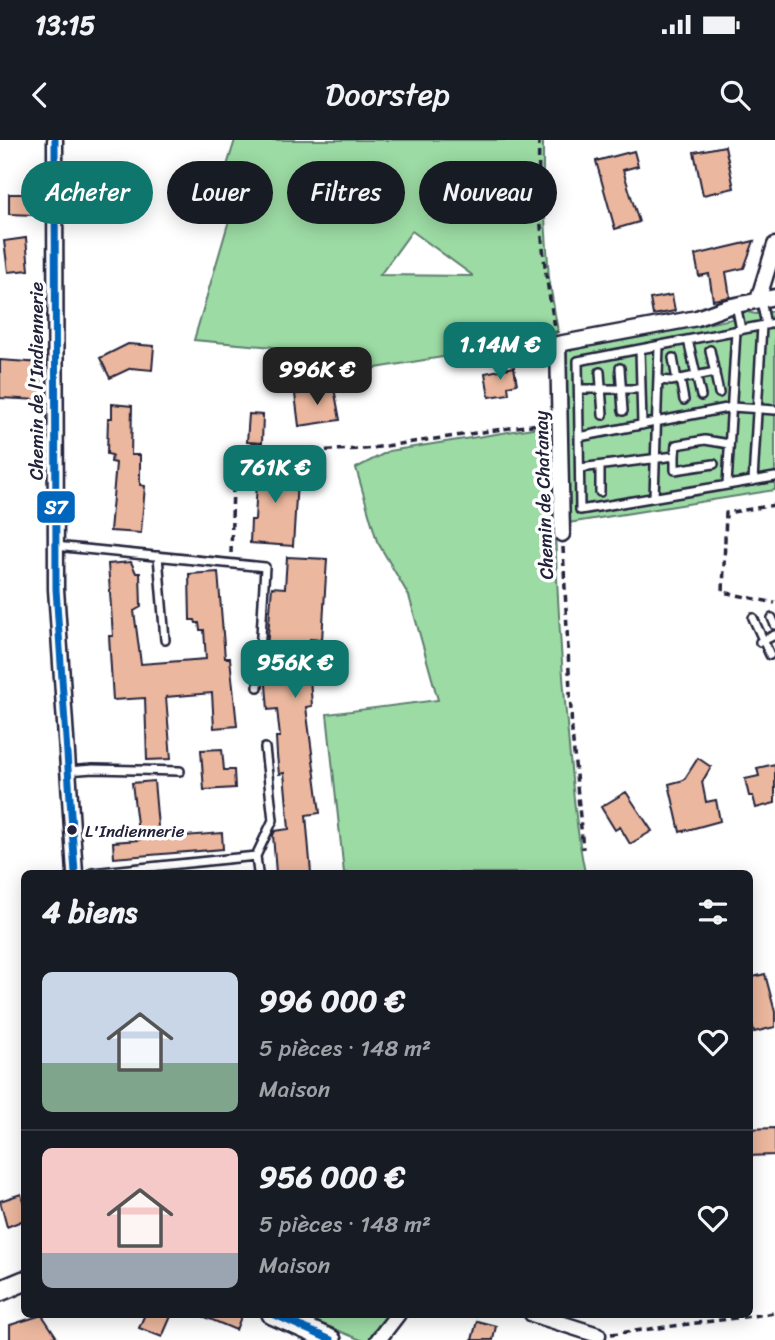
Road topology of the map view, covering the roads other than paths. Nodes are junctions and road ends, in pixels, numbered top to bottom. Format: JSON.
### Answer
{"nodes":[{"id":1,"x":55,"y":140,"type":"edge"},
{"id":2,"x":775,"y":245,"type":"edge"},
{"id":3,"x":765,"y":299,"type":"edge"},
{"id":4,"x":736,"y":304,"type":"junction"},
{"id":5,"x":775,"y":323,"type":"edge"},
{"id":6,"x":764,"y":326,"type":"junction"},
{"id":7,"x":739,"y":330,"type":"junction"},
{"id":8,"x":688,"y":340,"type":"junction"},
{"id":9,"x":659,"y":346,"type":"junction"},
{"id":10,"x":640,"y":349,"type":"junction"},
{"id":11,"x":710,"y":350,"type":"dead end"},
{"id":12,"x":673,"y":358,"type":"dead end"},
{"id":13,"x":620,"y":368,"type":"dead end"},
{"id":14,"x":600,"y":372,"type":"dead end"},
{"id":15,"x":715,"y":372,"type":"junction"},
{"id":16,"x":696,"y":376,"type":"junction"},
{"id":17,"x":678,"y":379,"type":"junction"},
{"id":18,"x":658,"y":380,"type":"junction"},
{"id":19,"x":579,"y":389,"type":"junction"},
{"id":20,"x":601,"y":389,"type":"junction"},
{"id":21,"x":622,"y":389,"type":"junction"},
{"id":22,"x":641,"y":389,"type":"junction"},
{"id":23,"x":719,"y":393,"type":"dead end"},
{"id":24,"x":701,"y":396,"type":"dead end"},
{"id":25,"x":684,"y":400,"type":"dead end"},
{"id":26,"x":732,"y":407,"type":"junction"},
{"id":27,"x":757,"y":409,"type":"junction"},
{"id":28,"x":775,"y":410,"type":"edge"},
{"id":29,"x":623,"y":411,"type":"dead end"},
{"id":30,"x":603,"y":415,"type":"dead end"},
{"id":31,"x":656,"y":422,"type":"junction"},
{"id":32,"x":642,"y":425,"type":"junction"},
{"id":33,"x":579,"y":437,"type":"junction"},
{"id":34,"x":729,"y":444,"type":"junction"},
{"id":35,"x":675,"y":456,"type":"junction"},
{"id":36,"x":655,"y":459,"type":"junction"},
{"id":37,"x":714,"y":464,"type":"dead end"},
{"id":38,"x":600,"y":466,"type":"junction"},
{"id":39,"x":580,"y":468,"type":"junction"},
{"id":40,"x":775,"y":477,"type":"edge"},
{"id":41,"x":753,"y":481,"type":"junction"},
{"id":42,"x":727,"y":485,"type":"junction"},
{"id":43,"x":600,"y":492,"type":"dead end"},
{"id":44,"x":654,"y":497,"type":"junction"},
{"id":45,"x":562,"y":534,"type":"road end"},
{"id":46,"x":55,"y":546,"type":"junction"},
{"id":47,"x":158,"y":555,"type":"junction"},
{"id":48,"x":754,"y":618,"type":"dead end"},
{"id":49,"x":775,"y":635,"type":"edge"},
{"id":50,"x":165,"y":640,"type":"dead end"},
{"id":51,"x":761,"y":641,"type":"junction"},
{"id":52,"x":770,"y":655,"type":"dead end"},
{"id":53,"x":258,"y":687,"type":"dead end"},
{"id":54,"x":265,"y":748,"type":"dead end"},
{"id":55,"x":66,"y":771,"type":"junction"},
{"id":56,"x":180,"y":771,"type":"dead end"},
{"id":57,"x":256,"y":856,"type":"junction"},
{"id":58,"x":75,"y":870,"type":"edge"},
{"id":59,"x":121,"y":870,"type":"edge"},
{"id":60,"x":258,"y":870,"type":"edge"},
{"id":61,"x":21,"y":1282,"type":"edge"},
{"id":62,"x":0,"y":1291,"type":"edge"},
{"id":63,"x":281,"y":1318,"type":"edge"},
{"id":64,"x":394,"y":1318,"type":"edge"},
{"id":65,"x":545,"y":1318,"type":"edge"},
{"id":66,"x":598,"y":1335,"type":"road end"},
{"id":67,"x":331,"y":1340,"type":"edge"},
{"id":68,"x":378,"y":1340,"type":"edge"}],
"edges":[{"from":1,"to":46,"type":"street","name":"Chemin de l'Indiennerie"},
{"from":2,"to":3,"type":"street"},
{"from":3,"to":4,"type":"street"},
{"from":3,"to":6,"type":"lane"},
{"from":4,"to":7,"type":"lane"},
{"from":4,"to":45,"type":"street","name":"Chemin de Chatanay"},
{"from":5,"to":6,"type":"lane"},
{"from":6,"to":7,"type":"lane"},
{"from":6,"to":27,"type":"lane"},
{"from":7,"to":8,"type":"lane"},
{"from":7,"to":26,"type":"lane"},
{"from":8,"to":9,"type":"lane"},
{"from":8,"to":16,"type":"lane"},
{"from":9,"to":10,"type":"lane"},
{"from":9,"to":18,"type":"lane"},
{"from":10,"to":19,"type":"lane"},
{"from":10,"to":22,"type":"lane"},
{"from":11,"to":15,"type":"lane"},
{"from":12,"to":17,"type":"lane"},
{"from":13,"to":21,"type":"lane"},
{"from":14,"to":20,"type":"lane"},
{"from":15,"to":16,"type":"lane"},
{"from":15,"to":23,"type":"lane"},
{"from":16,"to":17,"type":"lane"},
{"from":16,"to":24,"type":"lane"},
{"from":17,"to":18,"type":"lane"},
{"from":17,"to":25,"type":"lane"},
{"from":18,"to":31,"type":"lane"},
{"from":19,"to":20,"type":"lane"},
{"from":19,"to":33,"type":"lane"},
{"from":20,"to":21,"type":"lane"},
{"from":20,"to":30,"type":"lane"},
{"from":21,"to":22,"type":"lane"},
{"from":21,"to":29,"type":"lane"},
{"from":22,"to":32,"type":"lane"},
{"from":26,"to":27,"type":"lane"},
{"from":26,"to":31,"type":"lane"},
{"from":26,"to":34,"type":"lane"},
{"from":27,"to":28,"type":"lane"},
{"from":27,"to":41,"type":"lane"},
{"from":31,"to":32,"type":"lane"},
{"from":31,"to":36,"type":"lane"},
{"from":32,"to":33,"type":"lane"},
{"from":33,"to":39,"type":"lane"},
{"from":34,"to":35,"type":"lane"},
{"from":34,"to":42,"type":"lane"},
{"from":35,"to":36,"type":"lane"},
{"from":35,"to":37,"type":"lane"},
{"from":36,"to":38,"type":"lane"},
{"from":36,"to":44,"type":"lane"},
{"from":38,"to":39,"type":"lane"},
{"from":38,"to":43,"type":"lane"},
{"from":39,"to":44,"type":"lane"},
{"from":40,"to":41,"type":"lane"},
{"from":41,"to":42,"type":"lane"},
{"from":42,"to":44,"type":"lane"},
{"from":46,"to":47,"type":"lane"},
{"from":46,"to":55,"type":"street","name":"Chemin de l'Indiennerie"},
{"from":47,"to":50,"type":"lane"},
{"from":47,"to":53,"type":"lane"},
{"from":48,"to":51,"type":"lane"},
{"from":49,"to":51,"type":"lane"},
{"from":51,"to":52,"type":"lane"},
{"from":54,"to":57,"type":"lane"},
{"from":55,"to":56,"type":"lane"},
{"from":55,"to":58,"type":"street","name":"Chemin de l'Indiennerie"},
{"from":57,"to":59,"type":"lane"},
{"from":57,"to":60,"type":"lane"},
{"from":61,"to":62,"type":"street"},
{"from":63,"to":67,"type":"street"},
{"from":64,"to":68,"type":"street"},
{"from":65,"to":66,"type":"street"}]}
